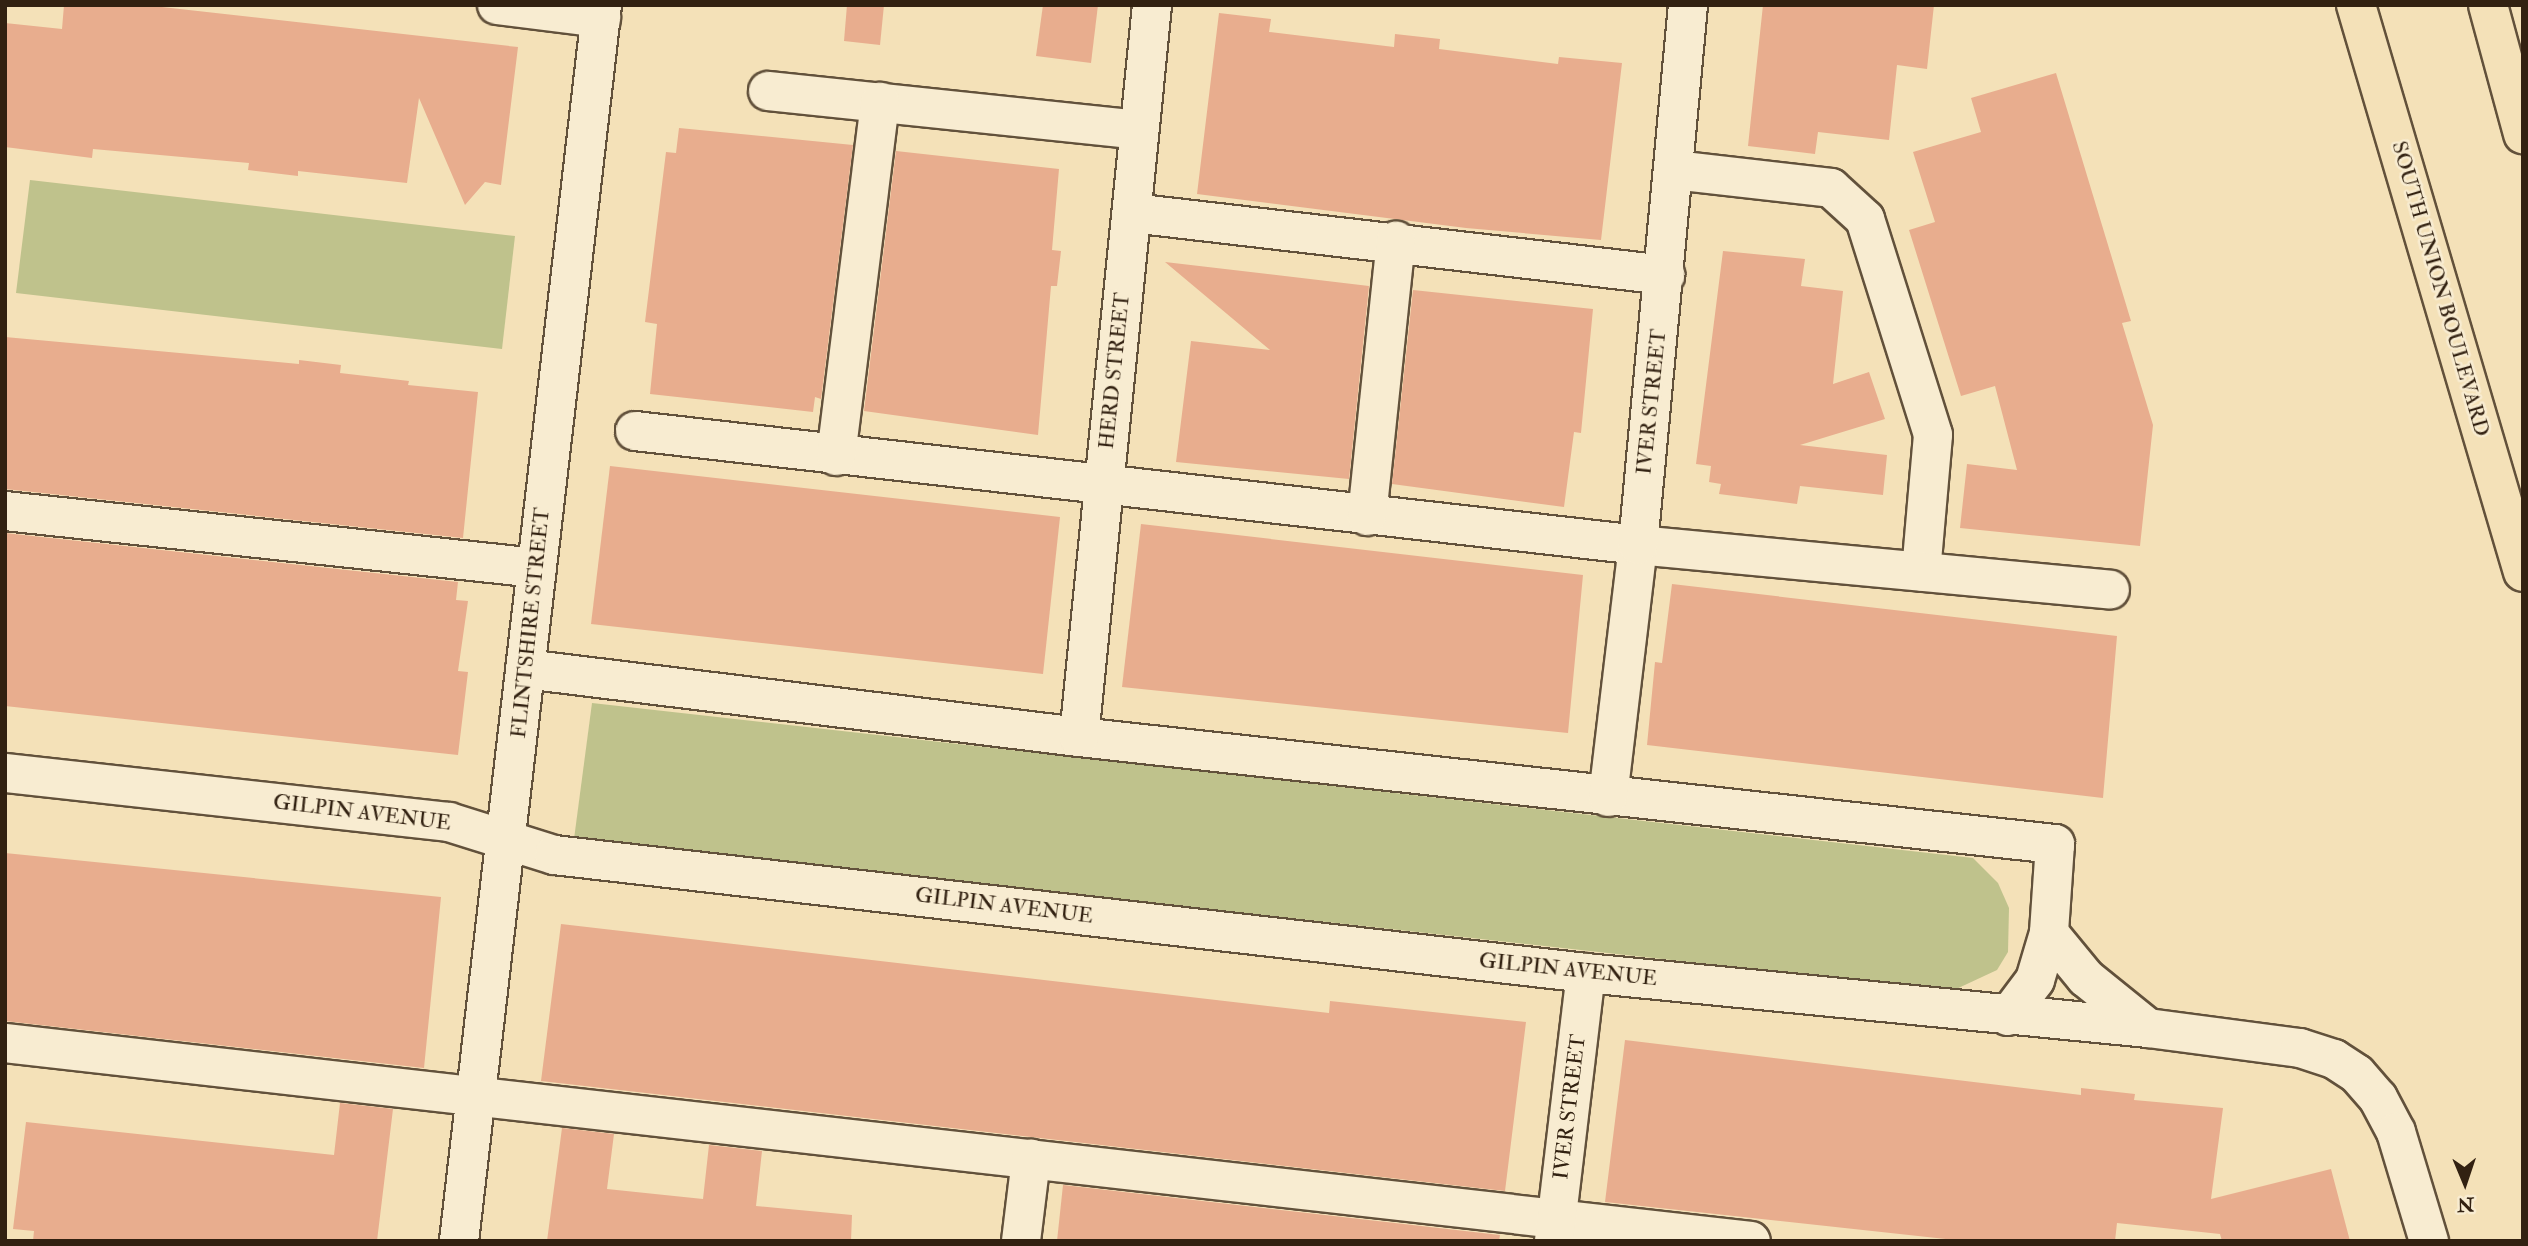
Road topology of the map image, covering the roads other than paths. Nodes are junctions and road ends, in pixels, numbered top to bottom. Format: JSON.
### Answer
{"nodes":[{"id":1,"x":497,"y":5,"type":"edge"},
{"id":2,"x":1152,"y":5,"type":"edge"},
{"id":3,"x":1688,"y":5,"type":"edge"},
{"id":4,"x":2356,"y":5,"type":"edge"},
{"id":5,"x":2488,"y":5,"type":"edge"},
{"id":6,"x":602,"y":12,"type":"edge"},
{"id":7,"x":768,"y":91,"type":"dead end"},
{"id":8,"x":880,"y":102,"type":"junction"},
{"id":9,"x":1139,"y":130,"type":"junction"},
{"id":10,"x":2523,"y":134,"type":"edge"},
{"id":11,"x":1674,"y":170,"type":"junction"},
{"id":12,"x":1132,"y":213,"type":"junction"},
{"id":13,"x":1395,"y":241,"type":"junction"},
{"id":14,"x":1665,"y":275,"type":"junction"},
{"id":15,"x":635,"y":431,"type":"dead end"},
{"id":16,"x":836,"y":456,"type":"junction"},
{"id":17,"x":1102,"y":488,"type":"junction"},
{"id":18,"x":5,"y":511,"type":"edge"},
{"id":19,"x":1367,"y":516,"type":"junction"},
{"id":20,"x":1638,"y":545,"type":"junction"},
{"id":21,"x":537,"y":568,"type":"junction"},
{"id":22,"x":1921,"y":571,"type":"junction"},
{"id":23,"x":2523,"y":572,"type":"edge"},
{"id":24,"x":2110,"y":590,"type":"dead end"},
{"id":25,"x":525,"y":669,"type":"junction"},
{"id":26,"x":1079,"y":737,"type":"junction"},
{"id":27,"x":5,"y":773,"type":"edge"},
{"id":28,"x":1608,"y":797,"type":"junction"},
{"id":29,"x":508,"y":839,"type":"junction"},
{"id":30,"x":2049,"y":933,"type":"junction"},
{"id":31,"x":1586,"y":973,"type":"junction"},
{"id":32,"x":2008,"y":1016,"type":"junction"},
{"id":33,"x":2148,"y":1028,"type":"junction"},
{"id":34,"x":5,"y":1043,"type":"edge"},
{"id":35,"x":476,"y":1096,"type":"junction"},
{"id":36,"x":1031,"y":1159,"type":"junction"},
{"id":37,"x":1555,"y":1230,"type":"edge"},
{"id":38,"x":459,"y":1241,"type":"edge"},
{"id":39,"x":1021,"y":1241,"type":"edge"},
{"id":40,"x":1751,"y":1241,"type":"edge"},
{"id":41,"x":2429,"y":1241,"type":"edge"}],
"edges":[{"from":1,"to":6,"type":"street"},
{"from":2,"to":9,"type":"street","name":"HERD STREET"},
{"from":3,"to":11,"type":"street","name":"IVER STREET"},
{"from":4,"to":23,"type":"main road","name":"SOUTH UNION BOULEVARD"},
{"from":5,"to":10,"type":"main road"},
{"from":6,"to":21,"type":"street","name":"FLINTSHIRE STREET"},
{"from":7,"to":8,"type":"street"},
{"from":8,"to":9,"type":"street"},
{"from":8,"to":16,"type":"street"},
{"from":9,"to":12,"type":"street","name":"HERD STREET"},
{"from":11,"to":14,"type":"street","name":"IVER STREET"},
{"from":11,"to":22,"type":"street"},
{"from":12,"to":13,"type":"street"},
{"from":12,"to":17,"type":"street","name":"HERD STREET"},
{"from":13,"to":14,"type":"street"},
{"from":13,"to":19,"type":"street"},
{"from":14,"to":20,"type":"street","name":"IVER STREET"},
{"from":15,"to":16,"type":"street"},
{"from":16,"to":17,"type":"street"},
{"from":17,"to":19,"type":"street"},
{"from":17,"to":26,"type":"street","name":"HERD STREET"},
{"from":18,"to":21,"type":"street"},
{"from":19,"to":20,"type":"street"},
{"from":20,"to":22,"type":"street"},
{"from":20,"to":28,"type":"street","name":"IVER STREET"},
{"from":21,"to":25,"type":"street","name":"FLINTSHIRE STREET"},
{"from":22,"to":24,"type":"street"},
{"from":25,"to":26,"type":"street"},
{"from":25,"to":29,"type":"street","name":"FLINTSHIRE STREET"},
{"from":26,"to":28,"type":"street"},
{"from":27,"to":29,"type":"street","name":"GILPIN AVENUE"},
{"from":28,"to":30,"type":"street"},
{"from":29,"to":31,"type":"street","name":"GILPIN AVENUE"},
{"from":29,"to":35,"type":"street","name":"FLINTSHIRE STREET"},
{"from":30,"to":32,"type":"street"},
{"from":30,"to":33,"type":"street"},
{"from":31,"to":32,"type":"street","name":"GILPIN AVENUE"},
{"from":31,"to":37,"type":"street","name":"IVER STREET"},
{"from":32,"to":33,"type":"street","name":"GILPIN AVENUE"},
{"from":33,"to":41,"type":"street","name":"GILPIN AVENUE"},
{"from":34,"to":35,"type":"street"},
{"from":35,"to":36,"type":"street"},
{"from":35,"to":38,"type":"street","name":"FLINTSHIRE STREET"},
{"from":36,"to":37,"type":"street"},
{"from":36,"to":39,"type":"street"},
{"from":37,"to":40,"type":"street"}]}
